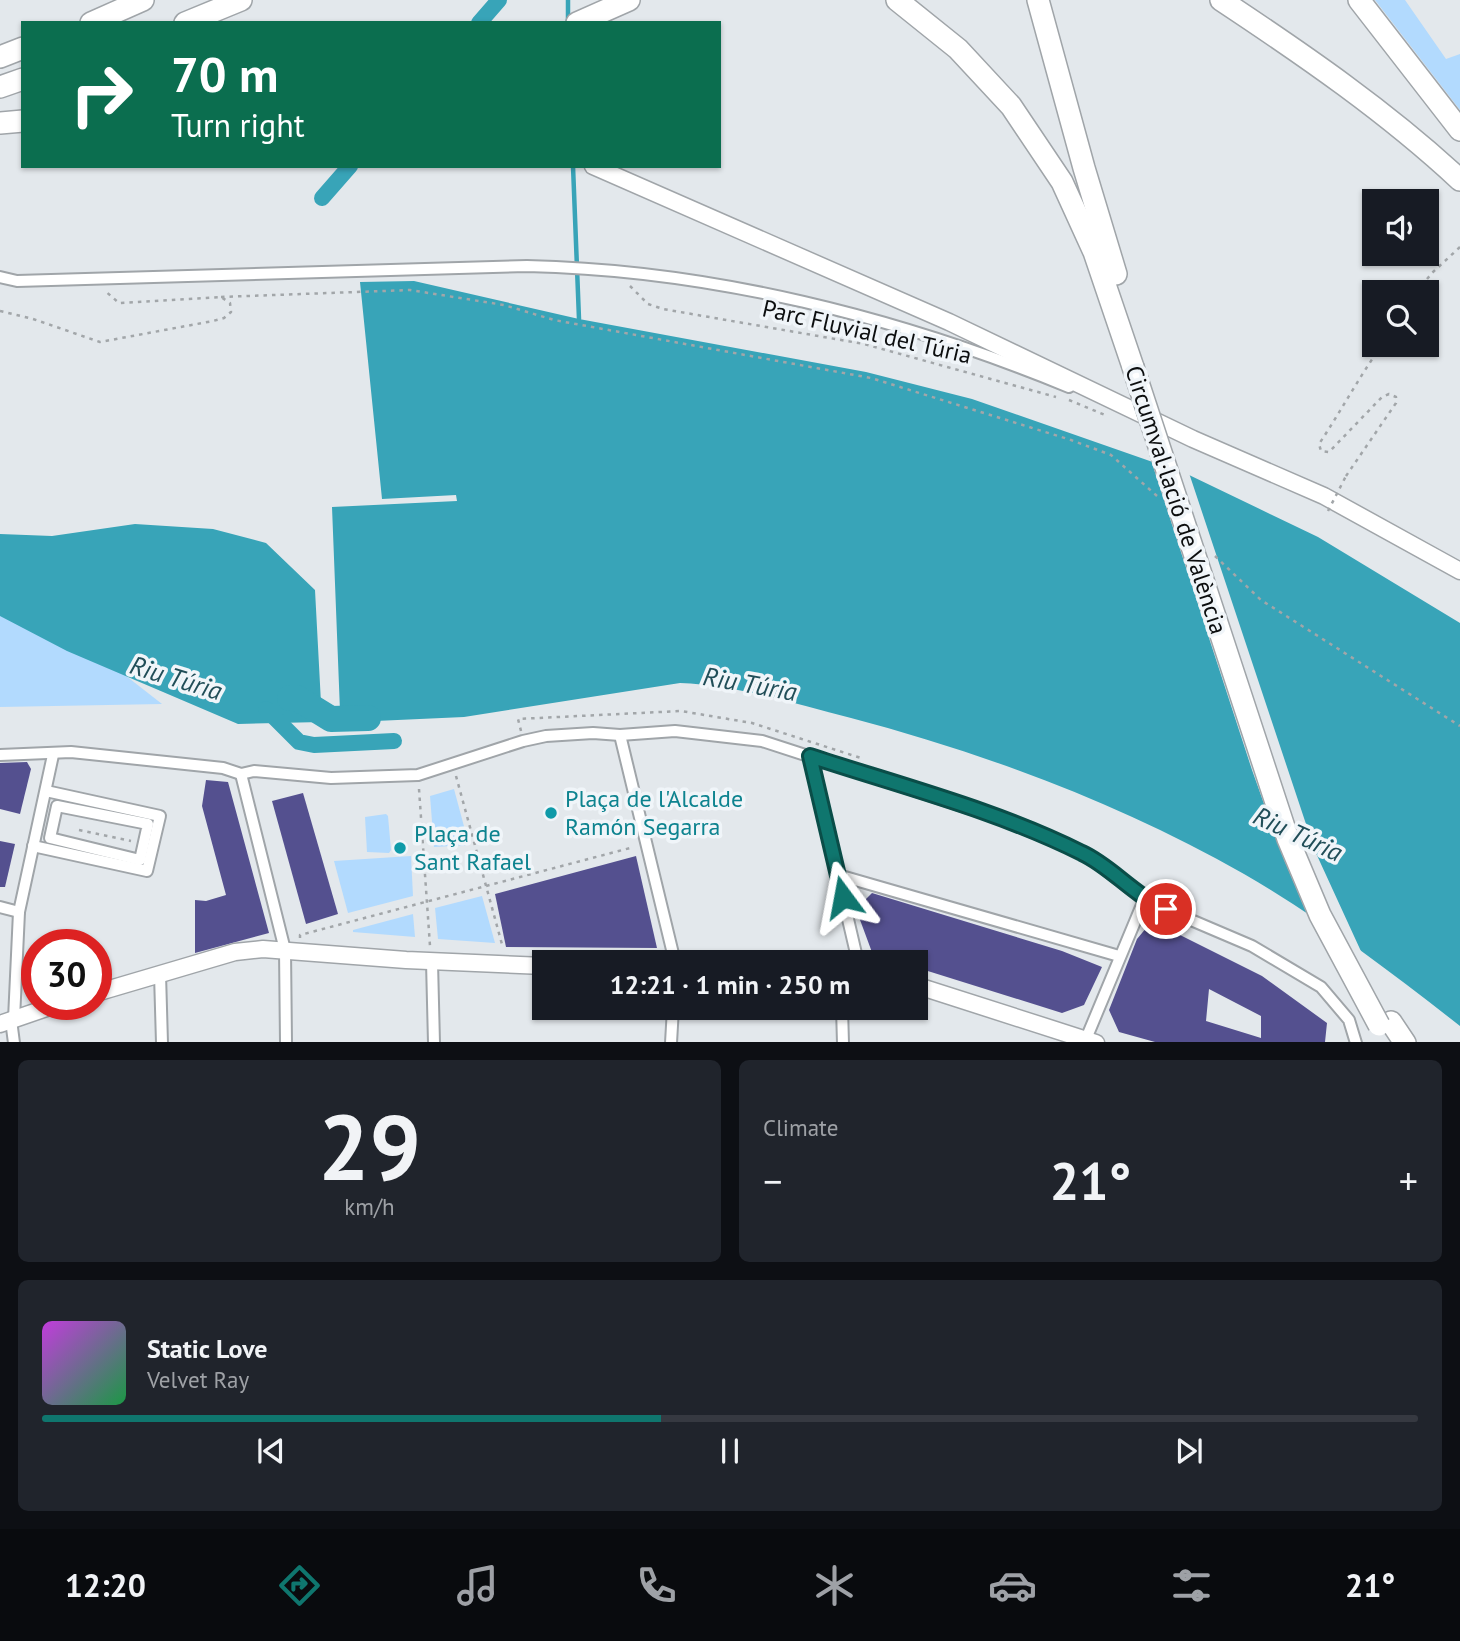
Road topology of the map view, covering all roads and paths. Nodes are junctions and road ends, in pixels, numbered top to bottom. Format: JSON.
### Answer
{"nodes":[{"id":1,"x":143,"y":0,"type":"edge"},
{"id":2,"x":241,"y":0,"type":"edge"},
{"id":3,"x":897,"y":0,"type":"edge"},
{"id":4,"x":1038,"y":0,"type":"edge"},
{"id":5,"x":1221,"y":0,"type":"edge"},
{"id":6,"x":1359,"y":0,"type":"edge"},
{"id":7,"x":620,"y":5,"type":"edge"},
{"id":8,"x":96,"y":21,"type":"edge"},
{"id":9,"x":190,"y":21,"type":"edge"},
{"id":10,"x":582,"y":21,"type":"edge"},
{"id":11,"x":21,"y":49,"type":"edge"},
{"id":12,"x":0,"y":57,"type":"edge"},
{"id":13,"x":21,"y":80,"type":"edge"},
{"id":14,"x":0,"y":86,"type":"edge"},
{"id":15,"x":21,"y":121,"type":"edge"},
{"id":16,"x":0,"y":122,"type":"edge"},
{"id":17,"x":1460,"y":130,"type":"edge"},
{"id":18,"x":598,"y":168,"type":"edge"},
{"id":19,"x":1460,"y":180,"type":"edge"},
{"id":20,"x":1460,"y":247,"type":"edge"},
{"id":21,"x":0,"y":277,"type":"edge"},
{"id":22,"x":93,"y":278,"type":"junction"},
{"id":23,"x":624,"y":278,"type":"dead end"},
{"id":24,"x":1426,"y":280,"type":"edge"},
{"id":25,"x":221,"y":297,"type":"junction"},
{"id":26,"x":0,"y":311,"type":"edge"},
{"id":27,"x":1373,"y":357,"type":"edge"},
{"id":28,"x":1141,"y":371,"type":"junction"},
{"id":29,"x":1114,"y":419,"type":"dead end"},
{"id":30,"x":1194,"y":439,"type":"junction"},
{"id":31,"x":1160,"y":500,"type":"dead end"},
{"id":32,"x":1328,"y":511,"type":"dead end"},
{"id":33,"x":1207,"y":549,"type":"dead end"},
{"id":34,"x":1460,"y":571,"type":"edge"},
{"id":35,"x":1460,"y":726,"type":"edge"},
{"id":36,"x":620,"y":735,"type":"junction"},
{"id":37,"x":0,"y":755,"type":"edge"},
{"id":38,"x":53,"y":755,"type":"junction"},
{"id":39,"x":810,"y":756,"type":"junction"},
{"id":40,"x":453,"y":765,"type":"junction"},
{"id":41,"x":241,"y":774,"type":"junction"},
{"id":42,"x":418,"y":775,"type":"junction"},
{"id":43,"x":46,"y":791,"type":"junction"},
{"id":44,"x":83,"y":812,"type":"junction"},
{"id":45,"x":79,"y":830,"type":"junction"},
{"id":46,"x":76,"y":844,"type":"junction"},
{"id":47,"x":144,"y":844,"type":"junction"},
{"id":48,"x":646,"y":844,"type":"junction"},
{"id":49,"x":33,"y":846,"type":"junction"},
{"id":50,"x":838,"y":875,"type":"junction"},
{"id":51,"x":487,"y":884,"type":"junction"},
{"id":52,"x":425,"y":900,"type":"junction"},
{"id":53,"x":1144,"y":900,"type":"junction"},
{"id":54,"x":0,"y":907,"type":"edge"},
{"id":55,"x":19,"y":912,"type":"junction"},
{"id":56,"x":672,"y":950,"type":"edge"},
{"id":57,"x":855,"y":950,"type":"edge"},
{"id":58,"x":292,"y":951,"type":"junction"},
{"id":59,"x":1119,"y":956,"type":"junction"},
{"id":60,"x":432,"y":962,"type":"junction"},
{"id":61,"x":508,"y":965,"type":"junction"},
{"id":62,"x":532,"y":966,"type":"edge"},
{"id":63,"x":160,"y":974,"type":"junction"},
{"id":64,"x":112,"y":988,"type":"edge"},
{"id":65,"x":928,"y":989,"type":"edge"},
{"id":66,"x":672,"y":1020,"type":"edge"},
{"id":67,"x":842,"y":1020,"type":"edge"},
{"id":68,"x":8,"y":1021,"type":"edge"},
{"id":69,"x":1387,"y":1030,"type":"edge"},
{"id":70,"x":1082,"y":1040,"type":"edge"},
{"id":71,"x":14,"y":1042,"type":"edge"},
{"id":72,"x":162,"y":1042,"type":"edge"},
{"id":73,"x":286,"y":1042,"type":"edge"},
{"id":74,"x":434,"y":1042,"type":"edge"},
{"id":75,"x":671,"y":1042,"type":"edge"},
{"id":76,"x":843,"y":1042,"type":"edge"},
{"id":77,"x":1356,"y":1042,"type":"edge"},
{"id":78,"x":1405,"y":1042,"type":"edge"}],
"edges":[{"from":1,"to":8,"type":"highway"},
{"from":2,"to":9,"type":"highway"},
{"from":3,"to":28,"type":"highway","name":"Circumval·lació de València"},
{"from":4,"to":28,"type":"highway"},
{"from":5,"to":19,"type":"highway"},
{"from":6,"to":17,"type":"highway"},
{"from":7,"to":10,"type":"highway"},
{"from":11,"to":12,"type":"highway"},
{"from":13,"to":14,"type":"highway"},
{"from":15,"to":16,"type":"highway"},
{"from":18,"to":30,"type":"main road"},
{"from":20,"to":24,"type":"path"},
{"from":21,"to":22,"type":"street"},
{"from":22,"to":25,"type":"path"},
{"from":22,"to":30,"type":"street"},
{"from":23,"to":29,"type":"path","name":"Parc Fluvial del Túria"},
{"from":25,"to":26,"type":"path"},
{"from":25,"to":31,"type":"path"},
{"from":27,"to":32,"type":"path","bridge":true},
{"from":28,"to":69,"type":"highway"},
{"from":30,"to":34,"type":"main road"},
{"from":33,"to":35,"type":"path"},
{"from":36,"to":39,"type":"street"},
{"from":36,"to":40,"type":"street"},
{"from":36,"to":48,"type":"street"},
{"from":37,"to":38,"type":"street"},
{"from":38,"to":41,"type":"street"},
{"from":38,"to":43,"type":"street"},
{"from":39,"to":50,"type":"street"},
{"from":39,"to":53,"type":"street"},
{"from":40,"to":42,"type":"street"},
{"from":40,"to":51,"type":"path"},
{"from":41,"to":42,"type":"street"},
{"from":41,"to":58,"type":"street"},
{"from":42,"to":52,"type":"path"},
{"from":43,"to":49,"type":"street"},
{"from":43,"to":49,"type":"street"},
{"from":44,"to":45,"type":"path"},
{"from":44,"to":46,"type":"street"},
{"from":44,"to":47,"type":"street"},
{"from":45,"to":46,"type":"path"},
{"from":45,"to":47,"type":"path"},
{"from":46,"to":47,"type":"street"},
{"from":48,"to":51,"type":"path"},
{"from":48,"to":56,"type":"street"},
{"from":49,"to":55,"type":"street"},
{"from":50,"to":57,"type":"street"},
{"from":50,"to":59,"type":"street"},
{"from":51,"to":52,"type":"path"},
{"from":51,"to":61,"type":"path"},
{"from":52,"to":58,"type":"path"},
{"from":52,"to":60,"type":"path"},
{"from":53,"to":59,"type":"street"},
{"from":53,"to":77,"type":"street"},
{"from":54,"to":55,"type":"street"},
{"from":55,"to":68,"type":"street"},
{"from":58,"to":60,"type":"main road"},
{"from":58,"to":63,"type":"main road"},
{"from":58,"to":73,"type":"street"},
{"from":59,"to":70,"type":"street"},
{"from":60,"to":61,"type":"main road"},
{"from":60,"to":74,"type":"street"},
{"from":61,"to":62,"type":"main road"},
{"from":63,"to":64,"type":"main road"},
{"from":63,"to":72,"type":"street"},
{"from":65,"to":70,"type":"main road"},
{"from":66,"to":75,"type":"street"},
{"from":67,"to":76,"type":"street"},
{"from":68,"to":71,"type":"street"},
{"from":69,"to":78,"type":"highway"}]}
